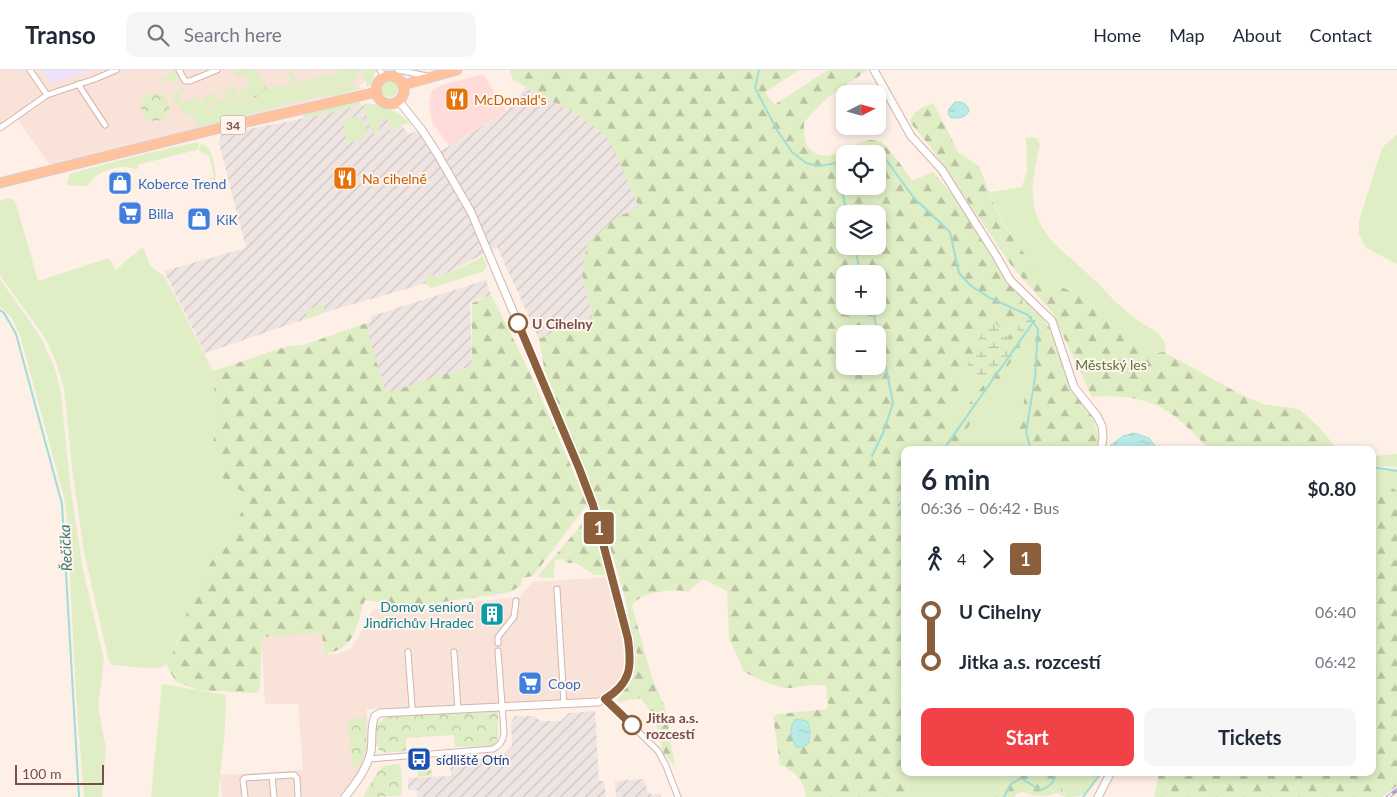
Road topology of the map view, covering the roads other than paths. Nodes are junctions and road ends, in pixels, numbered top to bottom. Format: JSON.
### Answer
{"nodes":[{"id":1,"x":30,"y":70,"type":"edge"},
{"id":2,"x":116,"y":70,"type":"edge"},
{"id":3,"x":179,"y":70,"type":"edge"},
{"id":4,"x":217,"y":70,"type":"edge"},
{"id":5,"x":398,"y":70,"type":"edge"},
{"id":6,"x":457,"y":70,"type":"edge"},
{"id":7,"x":874,"y":70,"type":"edge"},
{"id":8,"x":382,"y":74,"type":"edge"},
{"id":9,"x":433,"y":77,"type":"junction"},
{"id":10,"x":78,"y":84,"type":"junction"},
{"id":11,"x":403,"y":85,"type":"junction"},
{"id":12,"x":377,"y":92,"type":"junction"},
{"id":13,"x":47,"y":95,"type":"junction"},
{"id":14,"x":398,"y":100,"type":"junction"},
{"id":15,"x":105,"y":125,"type":"dead end"},
{"id":16,"x":0,"y":128,"type":"edge"},
{"id":17,"x":0,"y":183,"type":"edge"},
{"id":18,"x":1102,"y":446,"type":"edge"},
{"id":19,"x":557,"y":589,"type":"dead end"},
{"id":20,"x":516,"y":601,"type":"dead end"},
{"id":21,"x":498,"y":643,"type":"dead end"},
{"id":22,"x":498,"y":650,"type":"dead end"},
{"id":23,"x":408,"y":652,"type":"dead end"},
{"id":24,"x":454,"y":652,"type":"dead end"},
{"id":25,"x":605,"y":699,"type":"junction"},
{"id":26,"x":564,"y":704,"type":"junction"},
{"id":27,"x":502,"y":706,"type":"junction"},
{"id":28,"x":412,"y":707,"type":"dead end"},
{"id":29,"x":458,"y":709,"type":"junction"},
{"id":30,"x":369,"y":759,"type":"junction"},
{"id":31,"x":272,"y":776,"type":"junction"},
{"id":32,"x":1109,"y":776,"type":"edge"},
{"id":33,"x":245,"y":797,"type":"edge"},
{"id":34,"x":274,"y":797,"type":"edge"},
{"id":35,"x":298,"y":797,"type":"edge"},
{"id":36,"x":345,"y":797,"type":"edge"},
{"id":37,"x":678,"y":797,"type":"edge"},
{"id":38,"x":1098,"y":797,"type":"edge"}],
"edges":[{"from":1,"to":13,"type":"street"},
{"from":2,"to":10,"type":"street"},
{"from":3,"to":4,"type":"street"},
{"from":5,"to":9,"type":"street"},
{"from":6,"to":9,"type":"main road"},
{"from":7,"to":18,"type":"street"},
{"from":8,"to":11,"type":"main road"},
{"from":8,"to":12,"type":"main road"},
{"from":9,"to":11,"type":"main road"},
{"from":10,"to":13,"type":"street"},
{"from":10,"to":15,"type":"street"},
{"from":11,"to":14,"type":"main road"},
{"from":12,"to":14,"type":"main road"},
{"from":12,"to":17,"type":"main road","number":"34"},
{"from":13,"to":16,"type":"street"},
{"from":14,"to":25,"type":"street"},
{"from":19,"to":26,"type":"street"},
{"from":20,"to":21,"type":"street"},
{"from":22,"to":27,"type":"street"},
{"from":23,"to":28,"type":"street"},
{"from":24,"to":29,"type":"street"},
{"from":25,"to":26,"type":"street"},
{"from":25,"to":37,"type":"street"},
{"from":26,"to":27,"type":"street"},
{"from":27,"to":29,"type":"street"},
{"from":27,"to":30,"type":"street"},
{"from":29,"to":30,"type":"street"},
{"from":30,"to":36,"type":"street"},
{"from":31,"to":33,"type":"street"},
{"from":31,"to":34,"type":"street"},
{"from":31,"to":35,"type":"street"},
{"from":32,"to":38,"type":"street"}]}
